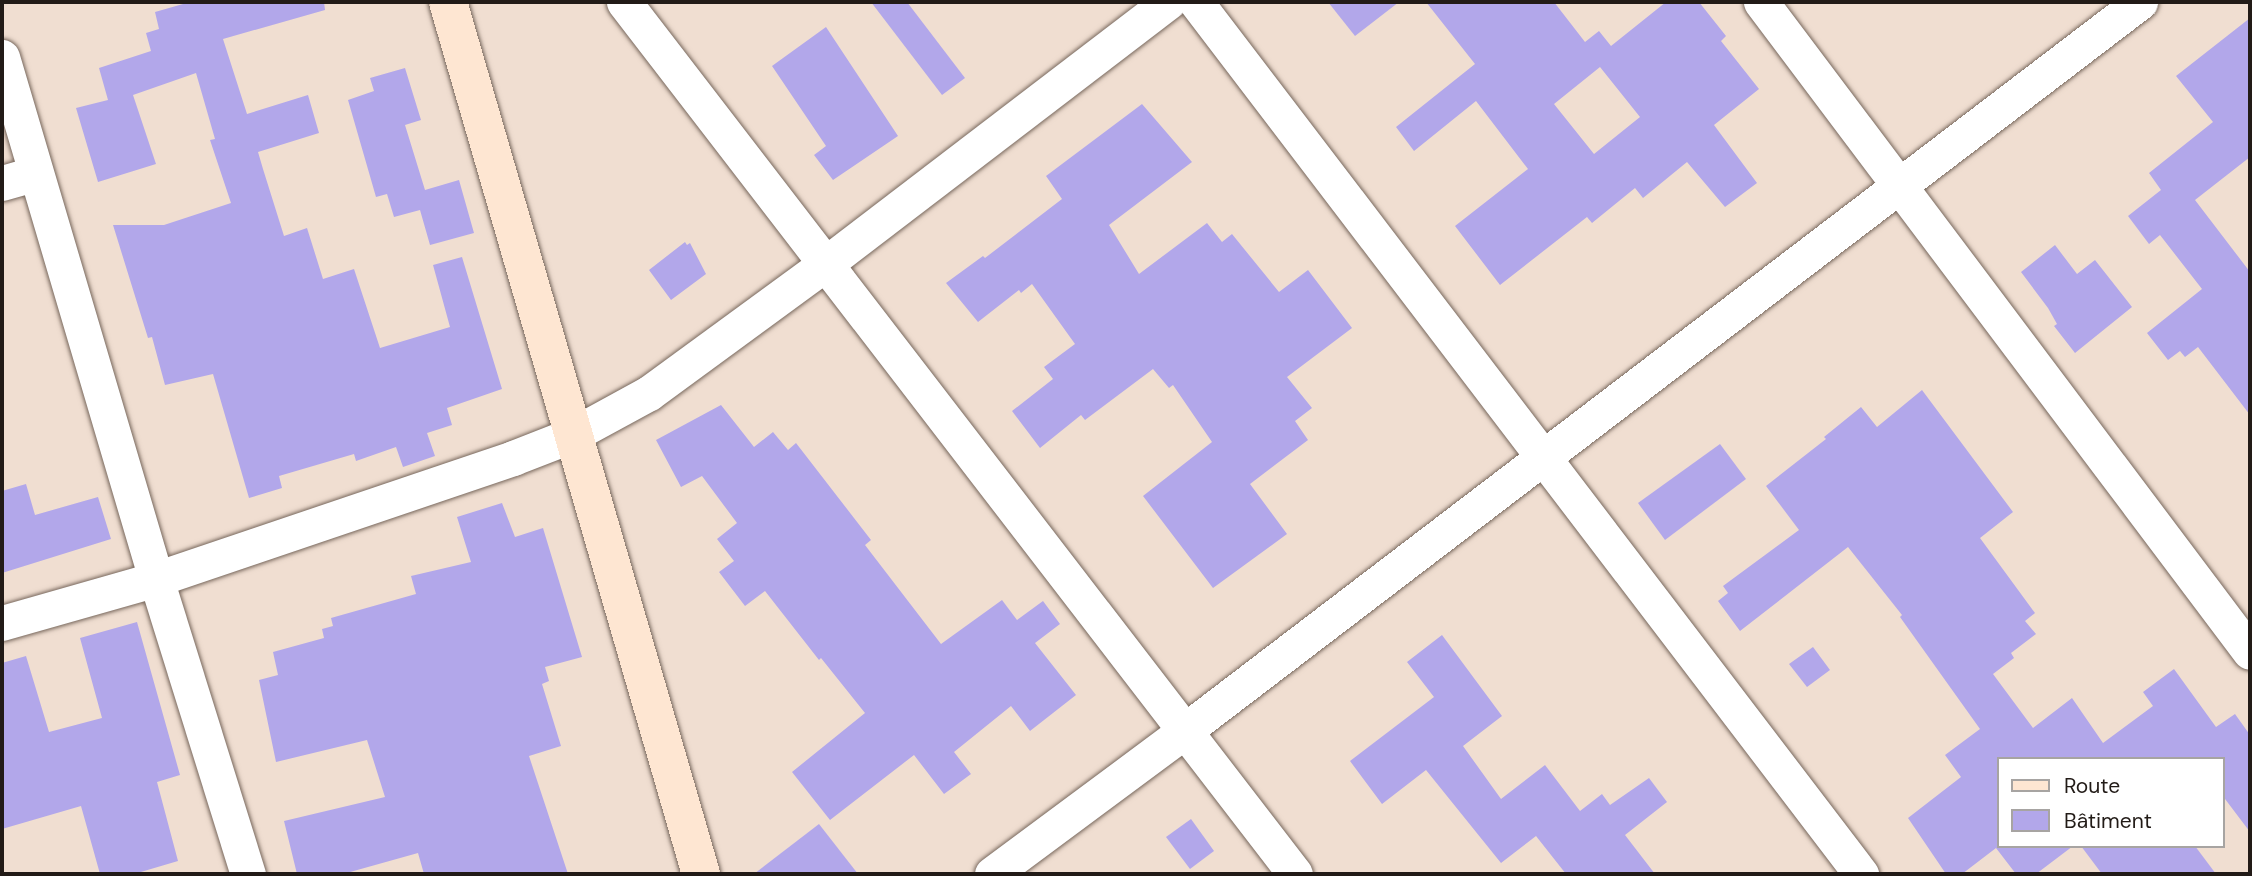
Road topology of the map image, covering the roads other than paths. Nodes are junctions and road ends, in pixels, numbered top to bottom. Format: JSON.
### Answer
{"nodes":[{"id":1,"x":448,"y":2,"type":"edge"},
{"id":2,"x":624,"y":2,"type":"edge"},
{"id":3,"x":1168,"y":2,"type":"edge"},
{"id":4,"x":1196,"y":2,"type":"edge"},
{"id":5,"x":1761,"y":2,"type":"edge"},
{"id":6,"x":2140,"y":2,"type":"edge"},
{"id":7,"x":2,"y":57,"type":"edge"},
{"id":8,"x":18,"y":178,"type":"edge"},
{"id":9,"x":1897,"y":187,"type":"junction"},
{"id":10,"x":824,"y":265,"type":"junction"},
{"id":11,"x":572,"y":435,"type":"junction"},
{"id":12,"x":1541,"y":458,"type":"junction"},
{"id":13,"x":156,"y":579,"type":"junction"},
{"id":14,"x":2,"y":624,"type":"edge"},
{"id":15,"x":2250,"y":652,"type":"edge"},
{"id":16,"x":1184,"y":732,"type":"junction"},
{"id":17,"x":248,"y":874,"type":"edge"},
{"id":18,"x":701,"y":874,"type":"edge"},
{"id":19,"x":992,"y":874,"type":"edge"},
{"id":20,"x":1295,"y":874,"type":"edge"},
{"id":21,"x":1861,"y":874,"type":"edge"}],
"edges":[{"from":1,"to":11,"type":"street"},
{"from":2,"to":10,"type":"street"},
{"from":3,"to":10,"type":"street"},
{"from":4,"to":12,"type":"street"},
{"from":5,"to":9,"type":"street"},
{"from":6,"to":9,"type":"street"},
{"from":7,"to":8,"type":"street"},
{"from":8,"to":13,"type":"street"},
{"from":9,"to":12,"type":"street"},
{"from":9,"to":15,"type":"street"},
{"from":10,"to":11,"type":"street"},
{"from":10,"to":16,"type":"street"},
{"from":11,"to":13,"type":"street"},
{"from":11,"to":18,"type":"street"},
{"from":12,"to":16,"type":"street"},
{"from":12,"to":21,"type":"street"},
{"from":13,"to":14,"type":"street"},
{"from":13,"to":17,"type":"street"},
{"from":16,"to":19,"type":"street"},
{"from":16,"to":20,"type":"street"}]}
